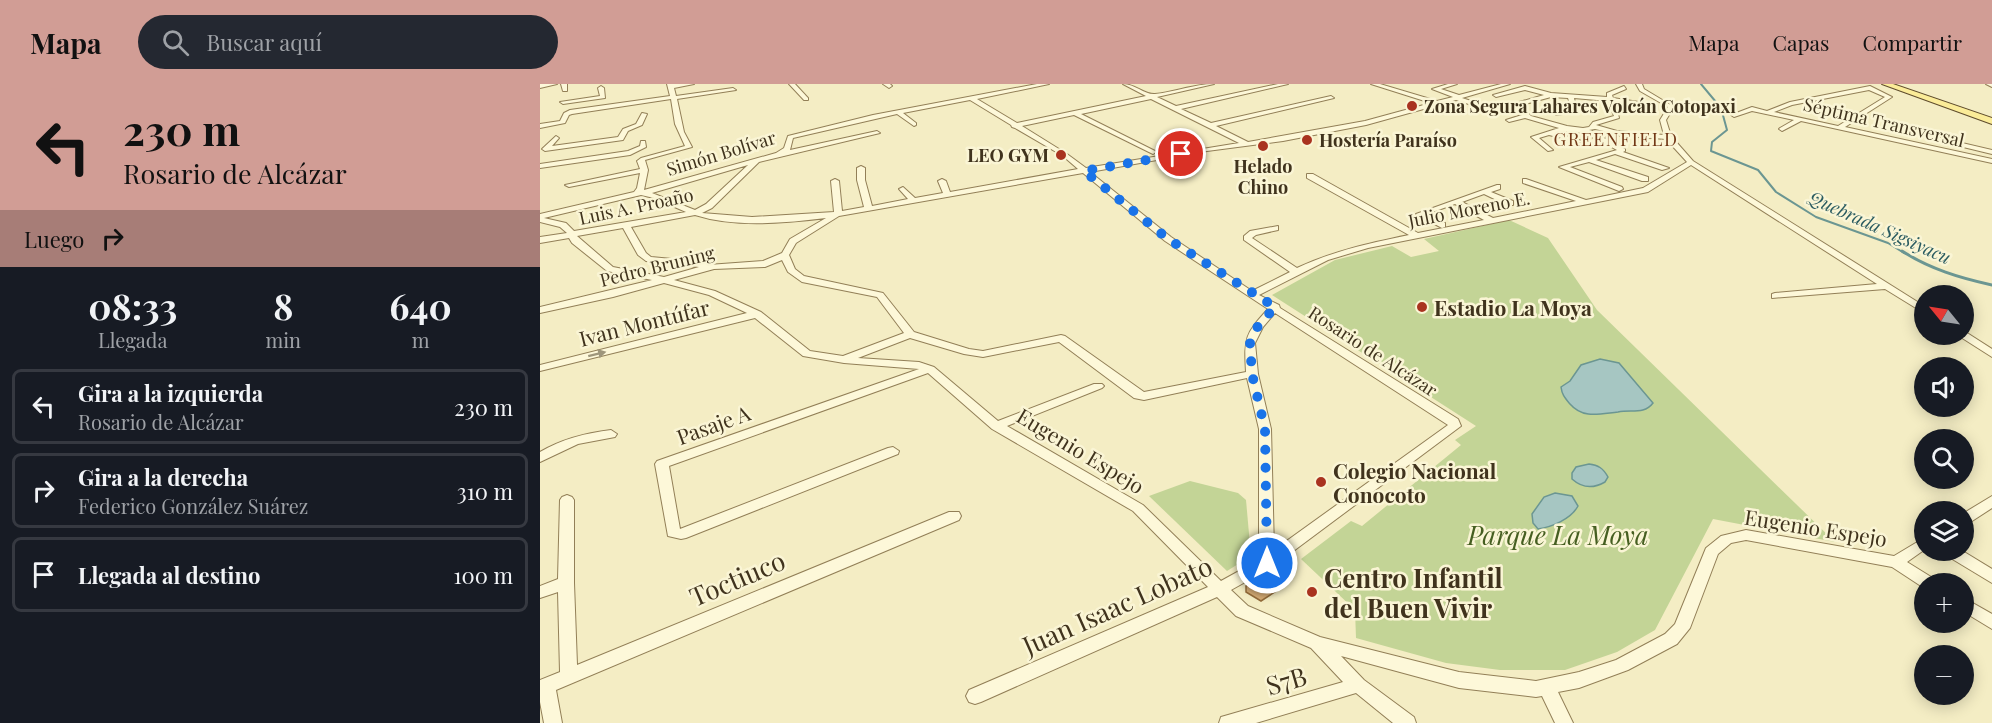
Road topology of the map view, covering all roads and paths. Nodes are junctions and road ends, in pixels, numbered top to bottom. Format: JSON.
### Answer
{"nodes":[{"id":1,"x":554,"y":84,"type":"edge"},
{"id":2,"x":692,"y":84,"type":"edge"},
{"id":3,"x":792,"y":84,"type":"edge"},
{"id":4,"x":1046,"y":84,"type":"edge"},
{"id":5,"x":1126,"y":84,"type":"edge"},
{"id":6,"x":1211,"y":84,"type":"edge"},
{"id":7,"x":1285,"y":84,"type":"edge"},
{"id":8,"x":1374,"y":84,"type":"edge"},
{"id":9,"x":1428,"y":84,"type":"edge"},
{"id":10,"x":1454,"y":84,"type":"edge"},
{"id":11,"x":1506,"y":84,"type":"edge"},
{"id":12,"x":1639,"y":84,"type":"edge"},
{"id":13,"x":671,"y":85,"type":"edge"},
{"id":14,"x":1888,"y":85,"type":"edge"},
{"id":15,"x":540,"y":86,"type":"edge"},
{"id":16,"x":1438,"y":87,"type":"junction"},
{"id":17,"x":601,"y":88,"type":"dead end"},
{"id":18,"x":1624,"y":88,"type":"dead end"},
{"id":19,"x":1870,"y":88,"type":"junction"},
{"id":20,"x":733,"y":90,"type":"dead end"},
{"id":21,"x":726,"y":94,"type":"dead end"},
{"id":22,"x":1551,"y":95,"type":"junction"},
{"id":23,"x":1459,"y":96,"type":"junction"},
{"id":24,"x":1492,"y":96,"type":"dead end"},
{"id":25,"x":1571,"y":96,"type":"junction"},
{"id":26,"x":1152,"y":97,"type":"junction"},
{"id":27,"x":597,"y":98,"type":"junction"},
{"id":28,"x":971,"y":98,"type":"junction"},
{"id":29,"x":1331,"y":98,"type":"dead end"},
{"id":30,"x":674,"y":99,"type":"junction"},
{"id":31,"x":806,"y":99,"type":"dead end"},
{"id":32,"x":1610,"y":99,"type":"junction"},
{"id":33,"x":563,"y":102,"type":"dead end"},
{"id":34,"x":1437,"y":104,"type":"junction"},
{"id":35,"x":1499,"y":104,"type":"dead end"},
{"id":36,"x":1518,"y":104,"type":"dead end"},
{"id":37,"x":1645,"y":105,"type":"dead end"},
{"id":38,"x":600,"y":108,"type":"junction"},
{"id":39,"x":1176,"y":108,"type":"junction"},
{"id":40,"x":1497,"y":111,"type":"dead end"},
{"id":41,"x":898,"y":112,"type":"junction"},
{"id":42,"x":1769,"y":112,"type":"junction"},
{"id":43,"x":1075,"y":113,"type":"junction"},
{"id":44,"x":1556,"y":113,"type":"dead end"},
{"id":45,"x":644,"y":114,"type":"dead end"},
{"id":46,"x":1734,"y":115,"type":"dead end"},
{"id":47,"x":1801,"y":119,"type":"junction"},
{"id":48,"x":1509,"y":120,"type":"dead end"},
{"id":49,"x":1992,"y":121,"type":"edge"},
{"id":50,"x":914,"y":124,"type":"dead end"},
{"id":51,"x":1212,"y":125,"type":"junction"},
{"id":52,"x":540,"y":126,"type":"edge"},
{"id":53,"x":1014,"y":126,"type":"junction"},
{"id":54,"x":1566,"y":128,"type":"junction"},
{"id":55,"x":1839,"y":128,"type":"junction"},
{"id":56,"x":1782,"y":129,"type":"dead end"},
{"id":57,"x":1549,"y":132,"type":"junction"},
{"id":58,"x":1590,"y":132,"type":"junction"},
{"id":59,"x":877,"y":133,"type":"dead end"},
{"id":60,"x":591,"y":134,"type":"dead end"},
{"id":61,"x":1668,"y":136,"type":"junction"},
{"id":62,"x":1928,"y":137,"type":"dead end"},
{"id":63,"x":611,"y":142,"type":"dead end"},
{"id":64,"x":643,"y":142,"type":"dead end"},
{"id":65,"x":1578,"y":143,"type":"dead end"},
{"id":66,"x":540,"y":144,"type":"edge"},
{"id":67,"x":590,"y":144,"type":"junction"},
{"id":68,"x":1247,"y":144,"type":"junction"},
{"id":69,"x":540,"y":152,"type":"edge"},
{"id":70,"x":1153,"y":152,"type":"dead end"},
{"id":71,"x":1992,"y":152,"type":"edge"},
{"id":72,"x":1538,"y":153,"type":"dead end"},
{"id":73,"x":1618,"y":153,"type":"junction"},
{"id":74,"x":778,"y":154,"type":"junction"},
{"id":75,"x":756,"y":160,"type":"junction"},
{"id":76,"x":1590,"y":160,"type":"junction"},
{"id":77,"x":1992,"y":161,"type":"edge"},
{"id":78,"x":1691,"y":162,"type":"junction"},
{"id":79,"x":540,"y":166,"type":"edge"},
{"id":80,"x":861,"y":168,"type":"dead end"},
{"id":81,"x":1665,"y":168,"type":"dead end"},
{"id":82,"x":644,"y":170,"type":"junction"},
{"id":83,"x":1084,"y":171,"type":"junction"},
{"id":84,"x":1310,"y":176,"type":"dead end"},
{"id":85,"x":1645,"y":179,"type":"dead end"},
{"id":86,"x":835,"y":181,"type":"dead end"},
{"id":87,"x":942,"y":181,"type":"dead end"},
{"id":88,"x":1526,"y":181,"type":"dead end"},
{"id":89,"x":568,"y":185,"type":"dead end"},
{"id":90,"x":1497,"y":187,"type":"dead end"},
{"id":91,"x":903,"y":189,"type":"dead end"},
{"id":92,"x":1619,"y":189,"type":"dead end"},
{"id":93,"x":1484,"y":191,"type":"junction"},
{"id":94,"x":640,"y":193,"type":"junction"},
{"id":95,"x":947,"y":195,"type":"junction"},
{"id":96,"x":913,"y":201,"type":"junction"},
{"id":97,"x":1456,"y":202,"type":"junction"},
{"id":98,"x":1586,"y":202,"type":"junction"},
{"id":99,"x":1510,"y":203,"type":"dead end"},
{"id":100,"x":869,"y":209,"type":"junction"},
{"id":101,"x":695,"y":213,"type":"junction"},
{"id":102,"x":838,"y":214,"type":"junction"},
{"id":103,"x":540,"y":218,"type":"edge"},
{"id":104,"x":1491,"y":221,"type":"junction"},
{"id":105,"x":1442,"y":225,"type":"dead end"},
{"id":106,"x":627,"y":226,"type":"junction"},
{"id":107,"x":1275,"y":228,"type":"dead end"},
{"id":108,"x":571,"y":236,"type":"junction"},
{"id":109,"x":1417,"y":236,"type":"junction"},
{"id":110,"x":540,"y":240,"type":"edge"},
{"id":111,"x":785,"y":255,"type":"junction"},
{"id":112,"x":714,"y":266,"type":"junction"},
{"id":113,"x":1297,"y":272,"type":"junction"},
{"id":114,"x":664,"y":280,"type":"junction"},
{"id":115,"x":1888,"y":286,"type":"junction"},
{"id":116,"x":1253,"y":294,"type":"junction"},
{"id":117,"x":1775,"y":296,"type":"dead end"},
{"id":118,"x":1914,"y":303,"type":"edge"},
{"id":119,"x":1275,"y":307,"type":"junction"},
{"id":120,"x":540,"y":310,"type":"edge"},
{"id":121,"x":757,"y":315,"type":"junction"},
{"id":122,"x":910,"y":334,"type":"junction"},
{"id":123,"x":1974,"y":342,"type":"edge"},
{"id":124,"x":1992,"y":354,"type":"edge"},
{"id":125,"x":844,"y":360,"type":"junction"},
{"id":126,"x":540,"y":368,"type":"edge"},
{"id":127,"x":930,"y":369,"type":"junction"},
{"id":128,"x":1252,"y":374,"type":"junction"},
{"id":129,"x":1098,"y":386,"type":"dead end"},
{"id":130,"x":996,"y":426,"type":"junction"},
{"id":131,"x":1452,"y":430,"type":"joint"},
{"id":132,"x":611,"y":434,"type":"dead end"},
{"id":133,"x":893,"y":452,"type":"dead end"},
{"id":134,"x":540,"y":458,"type":"edge"},
{"id":135,"x":567,"y":500,"type":"dead end"},
{"id":136,"x":1992,"y":501,"type":"edge"},
{"id":137,"x":1974,"y":513,"type":"edge"},
{"id":138,"x":954,"y":516,"type":"dead end"},
{"id":139,"x":1914,"y":550,"type":"edge"},
{"id":140,"x":1967,"y":561,"type":"edge"},
{"id":141,"x":1896,"y":562,"type":"junction"},
{"id":142,"x":1267,"y":563,"type":"junction"},
{"id":143,"x":1914,"y":574,"type":"edge"},
{"id":144,"x":1992,"y":577,"type":"edge"},
{"id":145,"x":566,"y":583,"type":"junction"},
{"id":146,"x":1219,"y":589,"type":"junction"},
{"id":147,"x":540,"y":592,"type":"edge"},
{"id":148,"x":1974,"y":610,"type":"edge"},
{"id":149,"x":1992,"y":622,"type":"edge"},
{"id":150,"x":1317,"y":643,"type":"junction"},
{"id":151,"x":569,"y":675,"type":"junction"},
{"id":152,"x":1358,"y":685,"type":"junction"},
{"id":153,"x":1546,"y":686,"type":"junction"},
{"id":154,"x":543,"y":687,"type":"edge"},
{"id":155,"x":975,"y":696,"type":"dead end"},
{"id":156,"x":553,"y":723,"type":"edge"},
{"id":157,"x":1228,"y":723,"type":"edge"},
{"id":158,"x":1407,"y":723,"type":"edge"},
{"id":159,"x":1564,"y":723,"type":"edge"}],
"edges":[{"from":1,"to":15,"type":"street"},
{"from":2,"to":13,"type":"street"},
{"from":3,"to":31,"type":"street"},
{"from":4,"to":28,"type":"street","name":"Simón Bolívar"},
{"from":5,"to":26,"type":"street"},
{"from":6,"to":26,"type":"street"},
{"from":7,"to":39,"type":"street"},
{"from":8,"to":34,"type":"street"},
{"from":9,"to":16,"type":"street"},
{"from":10,"to":16,"type":"street"},
{"from":11,"to":23,"type":"street"},
{"from":12,"to":61,"type":"street"},
{"from":13,"to":30,"type":"street"},
{"from":14,"to":19,"type":"street"},
{"from":14,"to":49,"type":"main road"},
{"from":16,"to":23,"type":"street"},
{"from":17,"to":27,"type":"street"},
{"from":18,"to":32,"type":"street"},
{"from":19,"to":42,"type":"street"},
{"from":19,"to":55,"type":"street"},
{"from":20,"to":30,"type":"street"},
{"from":21,"to":30,"type":"street"},
{"from":22,"to":24,"type":"street"},
{"from":22,"to":25,"type":"street"},
{"from":22,"to":36,"type":"street"},
{"from":23,"to":34,"type":"street"},
{"from":23,"to":35,"type":"street"},
{"from":23,"to":40,"type":"street"},
{"from":25,"to":32,"type":"street"},
{"from":25,"to":44,"type":"street"},
{"from":26,"to":39,"type":"street"},
{"from":26,"to":43,"type":"street"},
{"from":27,"to":33,"type":"street"},
{"from":27,"to":38,"type":"street"},
{"from":28,"to":41,"type":"street","name":"Simón Bolívar"},
{"from":28,"to":53,"type":"street","name":"Rosario de Alcázar"},
{"from":29,"to":51,"type":"street"},
{"from":30,"to":38,"type":"street"},
{"from":30,"to":82,"type":"street"},
{"from":32,"to":37,"type":"street"},
{"from":32,"to":58,"type":"street"},
{"from":34,"to":68,"type":"street"},
{"from":38,"to":52,"type":"street"},
{"from":39,"to":51,"type":"street"},
{"from":41,"to":50,"type":"street"},
{"from":41,"to":74,"type":"street","name":"Simón Bolívar"},
{"from":42,"to":46,"type":"street"},
{"from":42,"to":47,"type":"street","name":"Séptima Transversal"},
{"from":43,"to":53,"type":"street"},
{"from":43,"to":70,"type":"street"},
{"from":45,"to":67,"type":"street"},
{"from":47,"to":55,"type":"street","name":"Séptima Transversal"},
{"from":47,"to":56,"type":"street"},
{"from":48,"to":54,"type":"street"},
{"from":51,"to":68,"type":"street"},
{"from":53,"to":83,"type":"street","name":"Rosario de Alcázar"},
{"from":54,"to":57,"type":"street"},
{"from":54,"to":58,"type":"street"},
{"from":55,"to":77,"type":"street","name":"Séptima Transversal"},
{"from":57,"to":65,"type":"street"},
{"from":57,"to":72,"type":"street"},
{"from":58,"to":61,"type":"street"},
{"from":58,"to":73,"type":"street"},
{"from":59,"to":74,"type":"street"},
{"from":60,"to":67,"type":"street"},
{"from":61,"to":78,"type":"street"},
{"from":62,"to":71,"type":"street"},
{"from":63,"to":67,"type":"street"},
{"from":64,"to":79,"type":"street"},
{"from":66,"to":67,"type":"street"},
{"from":67,"to":69,"type":"street"},
{"from":68,"to":83,"type":"street"},
{"from":73,"to":76,"type":"street"},
{"from":73,"to":81,"type":"street"},
{"from":74,"to":75,"type":"street","name":"Simón Bolívar"},
{"from":75,"to":94,"type":"street","name":"Simón Bolívar"},
{"from":75,"to":101,"type":"street","name":"Luis A. Proaño"},
{"from":76,"to":85,"type":"street"},
{"from":76,"to":92,"type":"street"},
{"from":78,"to":98,"type":"street","name":"Julio Moreno E."},
{"from":78,"to":115,"type":"street"},
{"from":80,"to":100,"type":"street"},
{"from":82,"to":89,"type":"street"},
{"from":82,"to":94,"type":"street"},
{"from":83,"to":95,"type":"street"},
{"from":83,"to":116,"type":"street","name":"Rosario de Alcázar"},
{"from":84,"to":109,"type":"street"},
{"from":86,"to":102,"type":"street"},
{"from":87,"to":95,"type":"street"},
{"from":88,"to":98,"type":"street"},
{"from":90,"to":93,"type":"street"},
{"from":91,"to":96,"type":"street"},
{"from":93,"to":97,"type":"street"},
{"from":93,"to":99,"type":"street"},
{"from":94,"to":101,"type":"street"},
{"from":94,"to":103,"type":"street","name":"Simón Bolívar"},
{"from":95,"to":96,"type":"street"},
{"from":96,"to":100,"type":"street"},
{"from":97,"to":104,"type":"street"},
{"from":97,"to":105,"type":"street"},
{"from":98,"to":104,"type":"street","name":"Julio Moreno E."},
{"from":100,"to":102,"type":"street"},
{"from":101,"to":102,"type":"street"},
{"from":101,"to":106,"type":"street","name":"Luis A. Proaño"},
{"from":102,"to":111,"type":"street","name":"Pedro Bruning"},
{"from":103,"to":108,"type":"street"},
{"from":104,"to":109,"type":"street","name":"Julio Moreno E."},
{"from":106,"to":108,"type":"street","name":"Luis A. Proaño"},
{"from":106,"to":112,"type":"street"},
{"from":107,"to":113,"type":"street"},
{"from":108,"to":110,"type":"street","name":"Luis A. Proaño"},
{"from":108,"to":114,"type":"street"},
{"from":109,"to":113,"type":"street","name":"Julio Moreno E."},
{"from":111,"to":112,"type":"street","name":"Pedro Bruning"},
{"from":111,"to":122,"type":"street"},
{"from":112,"to":114,"type":"street","name":"Pedro Bruning"},
{"from":113,"to":116,"type":"street","name":"Julio Moreno E."},
{"from":114,"to":120,"type":"street","name":"Pedro Bruning"},
{"from":114,"to":121,"type":"street"},
{"from":115,"to":117,"type":"street"},
{"from":115,"to":118,"type":"street"},
{"from":116,"to":119,"type":"street","name":"Rosario de Alcázar"},
{"from":119,"to":128,"type":"street"},
{"from":119,"to":131,"type":"street","name":"Rosario de Alcázar"},
{"from":121,"to":125,"type":"street"},
{"from":126,"to":121,"type":"street","name":"Ivan Montúfar","one_way":true},
{"from":122,"to":125,"type":"street"},
{"from":122,"to":128,"type":"street"},
{"from":123,"to":124,"type":"street"},
{"from":125,"to":127,"type":"street"},
{"from":127,"to":130,"type":"street","name":"Eugenio Espejo"},
{"from":127,"to":133,"type":"street","name":"Pasaje A"},
{"from":128,"to":142,"type":"street"},
{"from":129,"to":130,"type":"street"},
{"from":130,"to":146,"type":"street","name":"Eugenio Espejo"},
{"from":131,"to":142,"type":"street","name":"Juan Isaac Lobato"},
{"from":132,"to":134,"type":"street"},
{"from":135,"to":145,"type":"street"},
{"from":136,"to":137,"type":"street"},
{"from":138,"to":151,"type":"street","name":"Toctiuco"},
{"from":139,"to":141,"type":"street","name":"Eugenio Espejo"},
{"from":140,"to":144,"type":"street"},
{"from":141,"to":143,"type":"street"},
{"from":141,"to":153,"type":"street","name":"Eugenio Espejo"},
{"from":142,"to":146,"type":"street","name":"Juan Isaac Lobato"},
{"from":145,"to":147,"type":"street"},
{"from":145,"to":151,"type":"street"},
{"from":146,"to":150,"type":"street","name":"Eugenio Espejo"},
{"from":146,"to":155,"type":"street","name":"Juan Isaac Lobato"},
{"from":148,"to":149,"type":"street"},
{"from":150,"to":152,"type":"street"},
{"from":150,"to":153,"type":"street","name":"Eugenio Espejo"},
{"from":151,"to":154,"type":"street","name":"Toctiuco"},
{"from":152,"to":157,"type":"street","name":"S7B"},
{"from":152,"to":158,"type":"street"},
{"from":153,"to":159,"type":"street"},
{"from":154,"to":156,"type":"street"}]}
